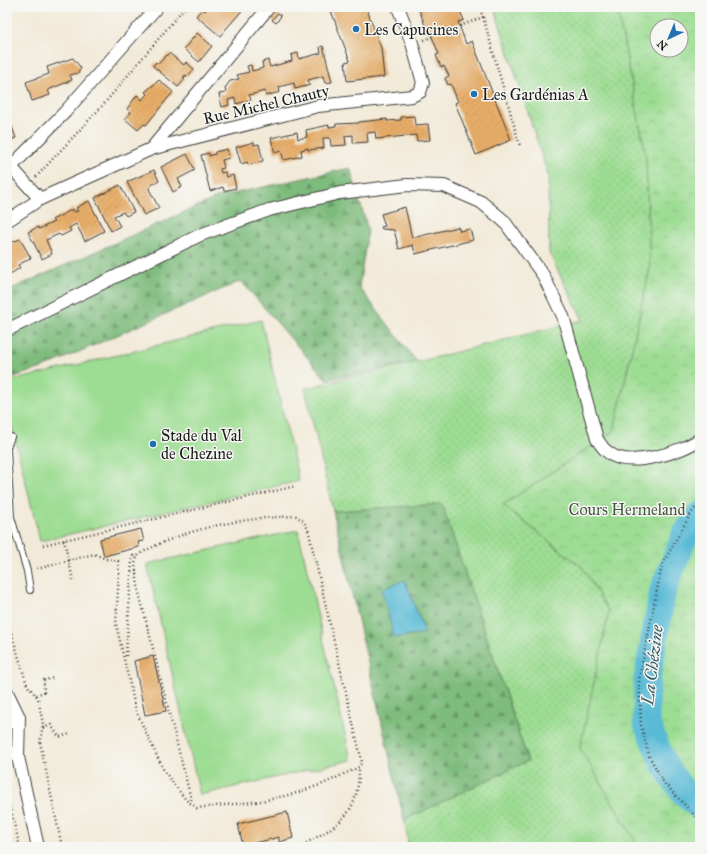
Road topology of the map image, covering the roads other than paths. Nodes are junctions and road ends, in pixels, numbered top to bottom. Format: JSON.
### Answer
{"nodes":[{"id":1,"x":157,"y":7,"type":"edge"},
{"id":2,"x":269,"y":7,"type":"edge"},
{"id":3,"x":398,"y":7,"type":"edge"},
{"id":4,"x":150,"y":148,"type":"junction"},
{"id":5,"x":9,"y":169,"type":"edge"},
{"id":6,"x":40,"y":199,"type":"junction"},
{"id":7,"x":7,"y":222,"type":"edge"},
{"id":8,"x":7,"y":330,"type":"edge"},
{"id":9,"x":11,"y":437,"type":"dead end"},
{"id":10,"x":700,"y":439,"type":"edge"},
{"id":11,"x":7,"y":447,"type":"edge"},
{"id":12,"x":7,"y":451,"type":"edge"},
{"id":13,"x":30,"y":590,"type":"dead end"},
{"id":14,"x":7,"y":692,"type":"edge"},
{"id":15,"x":19,"y":717,"type":"junction"},
{"id":16,"x":7,"y":724,"type":"edge"},
{"id":17,"x":38,"y":847,"type":"edge"}],
"edges":[{"from":1,"to":5,"type":"street"},
{"from":2,"to":4,"type":"street"},
{"from":3,"to":4,"type":"street","name":"Rue Michel Chauty"},
{"from":4,"to":6,"type":"street","name":"Rue Michel Chauty"},
{"from":5,"to":6,"type":"street"},
{"from":6,"to":7,"type":"street","name":"Rue Michel Chauty"},
{"from":8,"to":10,"type":"street"},
{"from":9,"to":11,"type":"lane"},
{"from":12,"to":13,"type":"lane"},
{"from":14,"to":15,"type":"street"},
{"from":15,"to":16,"type":"street"},
{"from":15,"to":17,"type":"street"}]}
